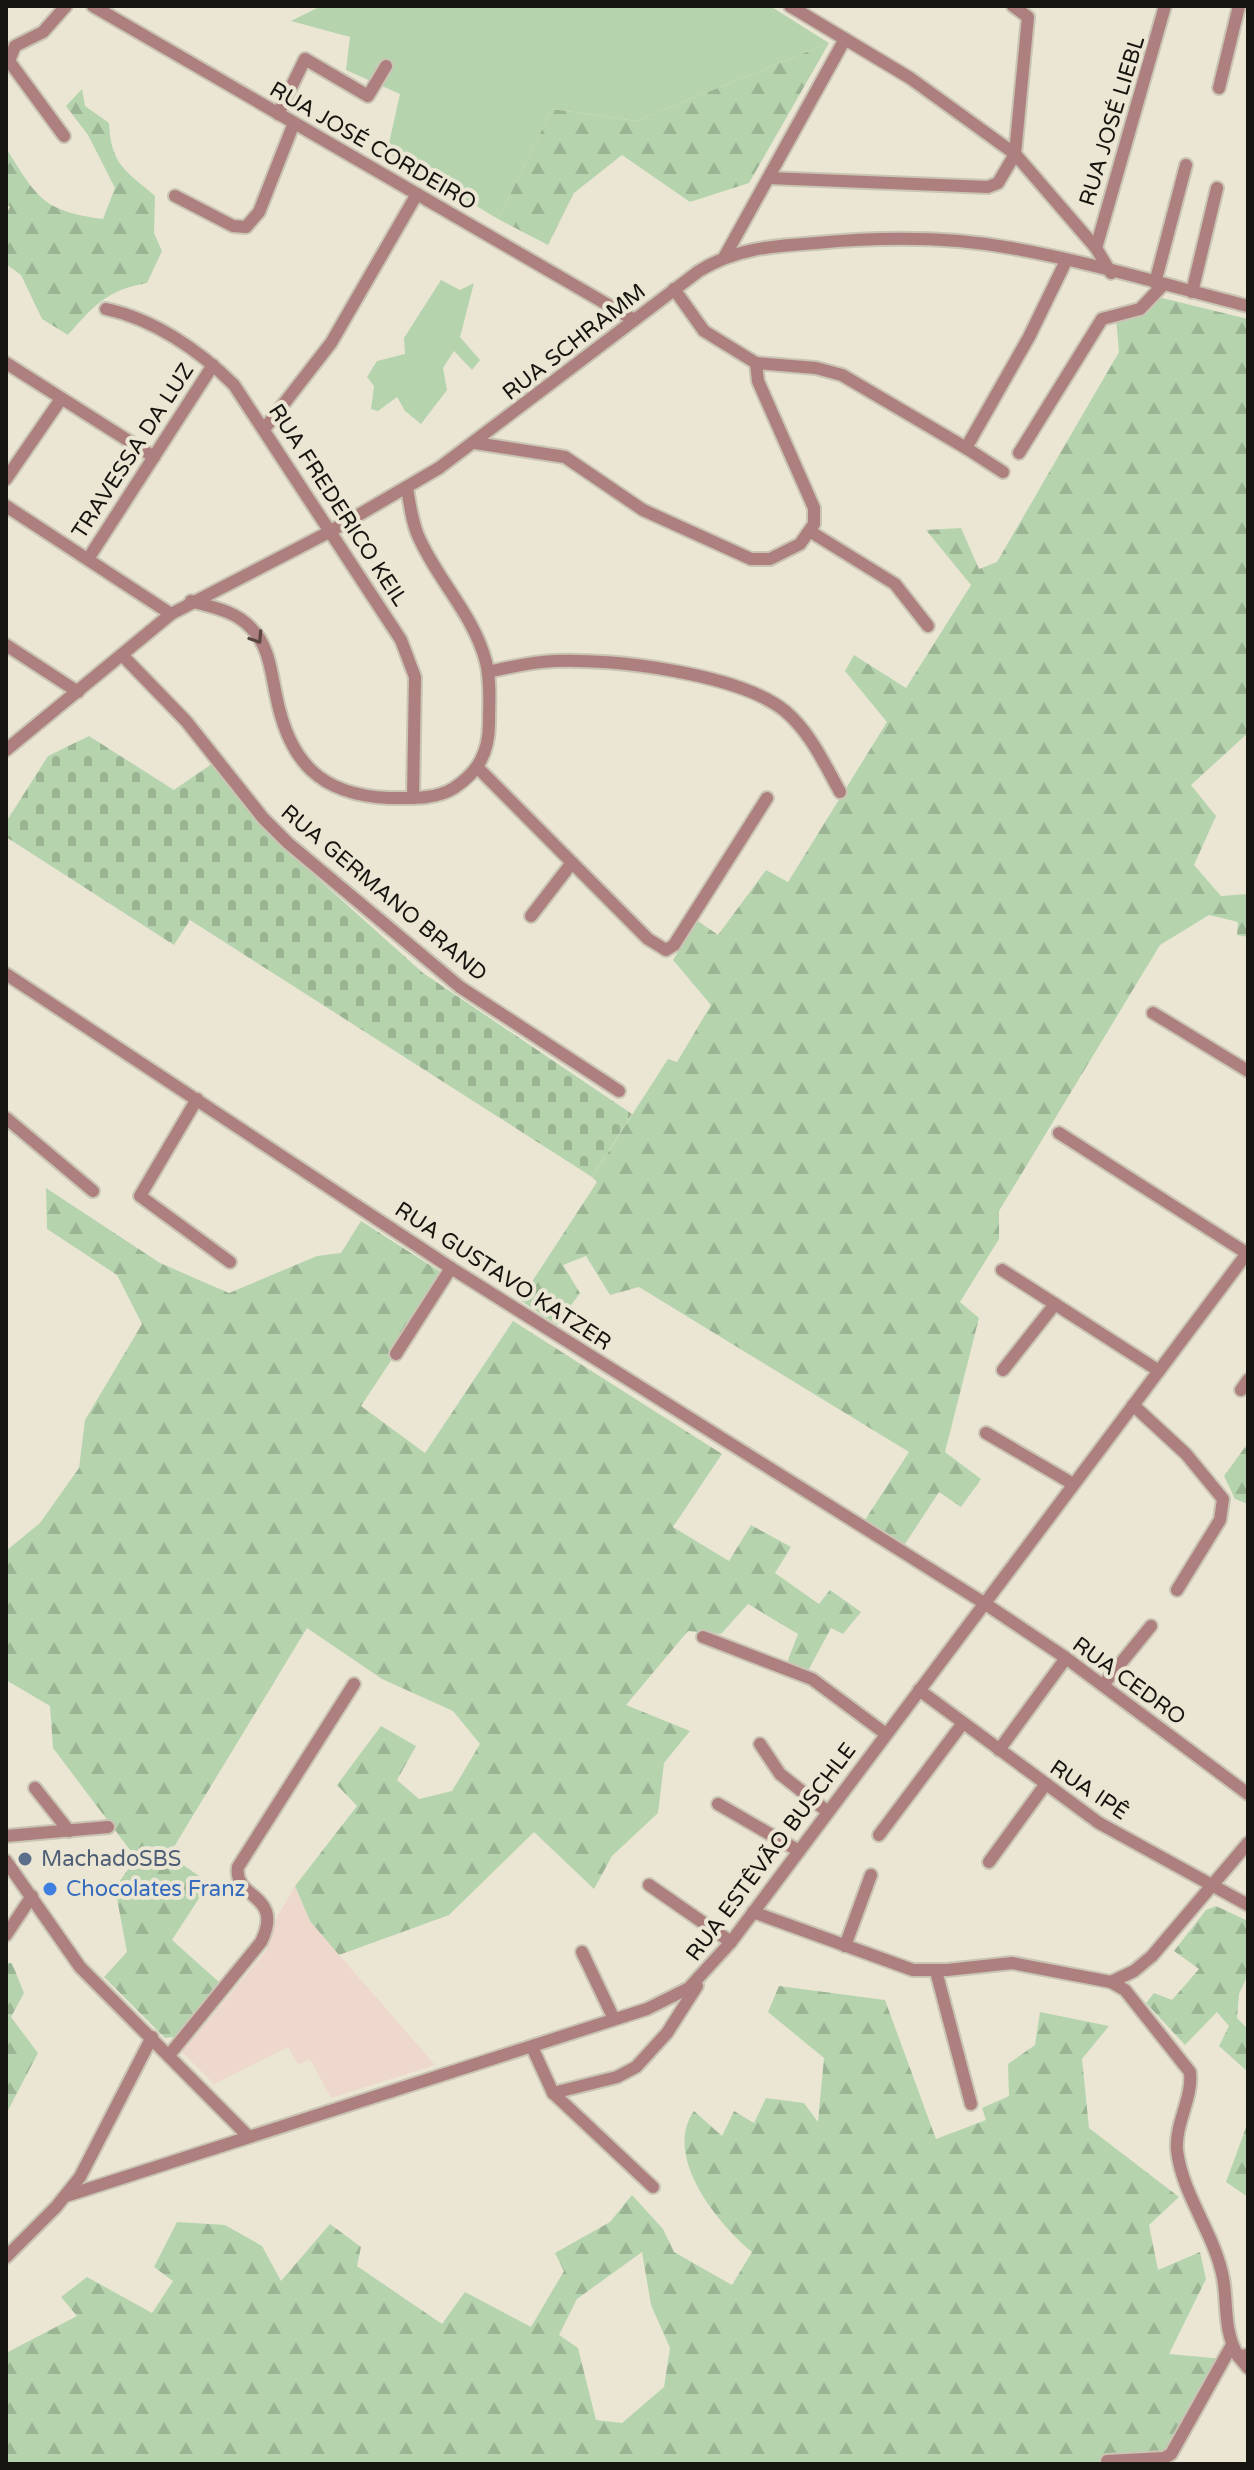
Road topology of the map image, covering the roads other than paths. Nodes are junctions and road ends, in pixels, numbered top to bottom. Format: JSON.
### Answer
{"nodes":[{"id":1,"x":66,"y":6,"type":"edge"},
{"id":2,"x":93,"y":6,"type":"edge"},
{"id":3,"x":790,"y":6,"type":"edge"},
{"id":4,"x":1013,"y":6,"type":"edge"},
{"id":5,"x":1165,"y":6,"type":"edge"},
{"id":6,"x":1239,"y":6,"type":"edge"},
{"id":7,"x":845,"y":39,"type":"junction"},
{"id":8,"x":386,"y":66,"type":"dead end"},
{"id":9,"x":1219,"y":88,"type":"dead end"},
{"id":10,"x":278,"y":114,"type":"junction"},
{"id":11,"x":294,"y":123,"type":"junction"},
{"id":12,"x":64,"y":136,"type":"dead end"},
{"id":13,"x":1015,"y":154,"type":"junction"},
{"id":14,"x":1186,"y":165,"type":"dead end"},
{"id":15,"x":769,"y":178,"type":"junction"},
{"id":16,"x":1217,"y":188,"type":"dead end"},
{"id":17,"x":417,"y":194,"type":"junction"},
{"id":18,"x":175,"y":196,"type":"dead end"},
{"id":19,"x":1096,"y":248,"type":"junction"},
{"id":20,"x":725,"y":256,"type":"junction"},
{"id":21,"x":1066,"y":261,"type":"junction"},
{"id":22,"x":1111,"y":273,"type":"junction"},
{"id":23,"x":1159,"y":284,"type":"junction"},
{"id":24,"x":674,"y":289,"type":"junction"},
{"id":25,"x":1192,"y":292,"type":"junction"},
{"id":26,"x":1248,"y":306,"type":"edge"},
{"id":27,"x":106,"y":309,"type":"dead end"},
{"id":28,"x":634,"y":320,"type":"junction"},
{"id":29,"x":6,"y":363,"type":"edge"},
{"id":30,"x":756,"y":363,"type":"junction"},
{"id":31,"x":213,"y":365,"type":"junction"},
{"id":32,"x":61,"y":399,"type":"junction"},
{"id":33,"x":265,"y":428,"type":"junction"},
{"id":34,"x":475,"y":443,"type":"junction"},
{"id":35,"x":966,"y":448,"type":"junction"},
{"id":36,"x":1019,"y":453,"type":"dead end"},
{"id":37,"x":154,"y":457,"type":"junction"},
{"id":38,"x":1003,"y":472,"type":"dead end"},
{"id":39,"x":6,"y":479,"type":"edge"},
{"id":40,"x":407,"y":488,"type":"junction"},
{"id":41,"x":6,"y":506,"type":"edge"},
{"id":42,"x":331,"y":531,"type":"junction"},
{"id":43,"x":811,"y":532,"type":"junction"},
{"id":44,"x":88,"y":559,"type":"junction"},
{"id":45,"x":191,"y":601,"type":"junction"},
{"id":46,"x":171,"y":614,"type":"junction"},
{"id":47,"x":928,"y":626,"type":"dead end"},
{"id":48,"x":6,"y":645,"type":"edge"},
{"id":49,"x":122,"y":655,"type":"junction"},
{"id":50,"x":488,"y":672,"type":"junction"},
{"id":51,"x":78,"y":692,"type":"junction"},
{"id":52,"x":6,"y":750,"type":"edge"},
{"id":53,"x":478,"y":768,"type":"junction"},
{"id":54,"x":840,"y":792,"type":"dead end"},
{"id":55,"x":413,"y":798,"type":"junction"},
{"id":56,"x":767,"y":798,"type":"dead end"},
{"id":57,"x":571,"y":864,"type":"junction"},
{"id":58,"x":531,"y":916,"type":"dead end"},
{"id":59,"x":6,"y":974,"type":"edge"},
{"id":60,"x":1153,"y":1013,"type":"dead end"},
{"id":61,"x":1248,"y":1071,"type":"edge"},
{"id":62,"x":619,"y":1091,"type":"dead end"},
{"id":63,"x":197,"y":1099,"type":"junction"},
{"id":64,"x":6,"y":1118,"type":"edge"},
{"id":65,"x":1059,"y":1133,"type":"dead end"},
{"id":66,"x":93,"y":1191,"type":"dead end"},
{"id":67,"x":1248,"y":1253,"type":"edge"},
{"id":68,"x":230,"y":1262,"type":"dead end"},
{"id":69,"x":451,"y":1268,"type":"junction"},
{"id":70,"x":1002,"y":1270,"type":"dead end"},
{"id":71,"x":1055,"y":1304,"type":"junction"},
{"id":72,"x":396,"y":1354,"type":"dead end"},
{"id":73,"x":1003,"y":1370,"type":"dead end"},
{"id":74,"x":1159,"y":1371,"type":"junction"},
{"id":75,"x":1133,"y":1405,"type":"junction"},
{"id":76,"x":986,"y":1433,"type":"dead end"},
{"id":77,"x":1073,"y":1484,"type":"junction"},
{"id":78,"x":1177,"y":1590,"type":"dead end"},
{"id":79,"x":984,"y":1603,"type":"junction"},
{"id":80,"x":1151,"y":1626,"type":"dead end"},
{"id":81,"x":703,"y":1637,"type":"dead end"},
{"id":82,"x":1066,"y":1658,"type":"junction"},
{"id":83,"x":354,"y":1684,"type":"dead end"},
{"id":84,"x":1103,"y":1685,"type":"junction"},
{"id":85,"x":919,"y":1690,"type":"junction"},
{"id":86,"x":963,"y":1723,"type":"junction"},
{"id":87,"x":886,"y":1734,"type":"junction"},
{"id":88,"x":760,"y":1744,"type":"dead end"},
{"id":89,"x":999,"y":1750,"type":"junction"},
{"id":90,"x":1045,"y":1785,"type":"junction"},
{"id":91,"x":35,"y":1788,"type":"dead end"},
{"id":92,"x":1248,"y":1794,"type":"edge"},
{"id":93,"x":718,"y":1804,"type":"dead end"},
{"id":94,"x":828,"y":1812,"type":"junction"},
{"id":95,"x":108,"y":1827,"type":"dead end"},
{"id":96,"x":69,"y":1831,"type":"junction"},
{"id":97,"x":879,"y":1835,"type":"dead end"},
{"id":98,"x":6,"y":1836,"type":"edge"},
{"id":99,"x":1248,"y":1843,"type":"edge"},
{"id":100,"x":799,"y":1851,"type":"junction"},
{"id":101,"x":6,"y":1861,"type":"edge"},
{"id":102,"x":989,"y":1862,"type":"dead end"},
{"id":103,"x":871,"y":1875,"type":"dead end"},
{"id":104,"x":649,"y":1885,"type":"dead end"},
{"id":105,"x":1212,"y":1887,"type":"junction"},
{"id":106,"x":32,"y":1896,"type":"junction"},
{"id":107,"x":1248,"y":1905,"type":"edge"},
{"id":108,"x":753,"y":1912,"type":"junction"},
{"id":109,"x":6,"y":1935,"type":"edge"},
{"id":110,"x":731,"y":1942,"type":"junction"},
{"id":111,"x":845,"y":1946,"type":"junction"},
{"id":112,"x":582,"y":1952,"type":"dead end"},
{"id":113,"x":936,"y":1971,"type":"junction"},
{"id":114,"x":702,"y":1977,"type":"junction"},
{"id":115,"x":1111,"y":1982,"type":"junction"},
{"id":116,"x":614,"y":2019,"type":"junction"},
{"id":117,"x":152,"y":2037,"type":"junction"},
{"id":118,"x":532,"y":2047,"type":"junction"},
{"id":119,"x":170,"y":2054,"type":"junction"},
{"id":120,"x":553,"y":2093,"type":"junction"},
{"id":121,"x":971,"y":2104,"type":"dead end"},
{"id":122,"x":249,"y":2137,"type":"junction"},
{"id":123,"x":87,"y":2164,"type":"junction"},
{"id":124,"x":107,"y":2183,"type":"junction"},
{"id":125,"x":653,"y":2187,"type":"dead end"},
{"id":126,"x":66,"y":2196,"type":"junction"},
{"id":127,"x":6,"y":2257,"type":"edge"},
{"id":128,"x":1239,"y":2352,"type":"edge"},
{"id":129,"x":1248,"y":2368,"type":"edge"},
{"id":130,"x":1107,"y":2461,"type":"dead end"}],
"edges":[{"from":1,"to":12,"type":"street"},
{"from":2,"to":10,"type":"street","name":"RUA JOSÉ CORDEIRO"},
{"from":3,"to":7,"type":"street"},
{"from":4,"to":13,"type":"street"},
{"from":5,"to":19,"type":"street","name":"RUA JOSÉ LIEBL"},
{"from":6,"to":9,"type":"street"},
{"from":7,"to":13,"type":"street"},
{"from":7,"to":15,"type":"street"},
{"from":8,"to":10,"type":"street"},
{"from":10,"to":11,"type":"street","name":"RUA JOSÉ CORDEIRO"},
{"from":11,"to":17,"type":"street","name":"RUA JOSÉ CORDEIRO"},
{"from":11,"to":18,"type":"street"},
{"from":13,"to":15,"type":"street"},
{"from":13,"to":19,"type":"street"},
{"from":14,"to":23,"type":"street"},
{"from":15,"to":20,"type":"street"},
{"from":16,"to":25,"type":"street"},
{"from":17,"to":28,"type":"street","name":"RUA JOSÉ CORDEIRO"},
{"from":17,"to":33,"type":"street"},
{"from":19,"to":22,"type":"street"},
{"from":20,"to":21,"type":"street","name":"RUA SCHRAMM"},
{"from":20,"to":24,"type":"street","name":"RUA SCHRAMM"},
{"from":21,"to":22,"type":"street","name":"RUA SCHRAMM"},
{"from":21,"to":35,"type":"street"},
{"from":22,"to":23,"type":"street","name":"RUA SCHRAMM"},
{"from":23,"to":25,"type":"street","name":"RUA SCHRAMM"},
{"from":23,"to":36,"type":"street"},
{"from":24,"to":28,"type":"street","name":"RUA SCHRAMM"},
{"from":24,"to":30,"type":"street"},
{"from":25,"to":26,"type":"street","name":"RUA SCHRAMM"},
{"from":27,"to":31,"type":"street","name":"RUA FREDERICO KEIL"},
{"from":28,"to":34,"type":"street","name":"RUA SCHRAMM"},
{"from":29,"to":32,"type":"street"},
{"from":30,"to":35,"type":"street"},
{"from":30,"to":43,"type":"street"},
{"from":31,"to":33,"type":"street","name":"RUA FREDERICO KEIL"},
{"from":31,"to":37,"type":"street","name":"TRAVESSA DA LUZ"},
{"from":32,"to":37,"type":"street"},
{"from":32,"to":39,"type":"street"},
{"from":33,"to":42,"type":"street","name":"RUA FREDERICO KEIL"},
{"from":34,"to":40,"type":"street","name":"RUA SCHRAMM"},
{"from":34,"to":43,"type":"street"},
{"from":35,"to":38,"type":"street"},
{"from":37,"to":44,"type":"street","name":"TRAVESSA DA LUZ"},
{"from":40,"to":42,"type":"street","name":"RUA SCHRAMM"},
{"from":40,"to":50,"type":"street"},
{"from":41,"to":44,"type":"street"},
{"from":42,"to":45,"type":"street","name":"RUA SCHRAMM"},
{"from":42,"to":55,"type":"street","name":"RUA FREDERICO KEIL"},
{"from":43,"to":47,"type":"street"},
{"from":44,"to":46,"type":"street"},
{"from":45,"to":46,"type":"street","name":"RUA SCHRAMM"},
{"from":45,"to":55,"type":"street","one_way":true},
{"from":46,"to":49,"type":"street","name":"RUA SCHRAMM"},
{"from":48,"to":51,"type":"street"},
{"from":49,"to":51,"type":"street","name":"RUA SCHRAMM"},
{"from":49,"to":62,"type":"street","name":"RUA GERMANO BRAND"},
{"from":50,"to":53,"type":"street"},
{"from":50,"to":54,"type":"street"},
{"from":51,"to":52,"type":"street","name":"RUA SCHRAMM"},
{"from":53,"to":55,"type":"street"},
{"from":53,"to":57,"type":"street"},
{"from":56,"to":57,"type":"street"},
{"from":57,"to":58,"type":"street"},
{"from":59,"to":63,"type":"street","name":"RUA GUSTAVO KATZER"},
{"from":60,"to":61,"type":"street"},
{"from":63,"to":68,"type":"street"},
{"from":63,"to":69,"type":"street","name":"RUA GUSTAVO KATZER"},
{"from":64,"to":66,"type":"street"},
{"from":65,"to":67,"type":"street"},
{"from":67,"to":74,"type":"street","name":"RUA ESTÊVÃO BUSCHLE"},
{"from":69,"to":72,"type":"street"},
{"from":69,"to":79,"type":"street","name":"RUA GUSTAVO KATZER"},
{"from":70,"to":71,"type":"street"},
{"from":71,"to":73,"type":"street"},
{"from":71,"to":74,"type":"street"},
{"from":74,"to":75,"type":"street","name":"RUA ESTÊVÃO BUSCHLE"},
{"from":75,"to":77,"type":"street","name":"RUA ESTÊVÃO BUSCHLE"},
{"from":75,"to":78,"type":"street"},
{"from":76,"to":77,"type":"street"},
{"from":77,"to":79,"type":"street","name":"RUA ESTÊVÃO BUSCHLE"},
{"from":79,"to":82,"type":"street","name":"RUA CEDRO"},
{"from":79,"to":85,"type":"street","name":"RUA ESTÊVÃO BUSCHLE"},
{"from":80,"to":84,"type":"street"},
{"from":81,"to":87,"type":"street"},
{"from":82,"to":84,"type":"street","name":"RUA CEDRO"},
{"from":82,"to":89,"type":"street"},
{"from":83,"to":119,"type":"street"},
{"from":84,"to":92,"type":"street","name":"RUA CEDRO"},
{"from":85,"to":86,"type":"street","name":"RUA IPÊ"},
{"from":85,"to":87,"type":"street","name":"RUA ESTÊVÃO BUSCHLE"},
{"from":86,"to":89,"type":"street","name":"RUA IPÊ"},
{"from":86,"to":97,"type":"street"},
{"from":87,"to":94,"type":"street","name":"RUA ESTÊVÃO BUSCHLE"},
{"from":88,"to":94,"type":"street"},
{"from":89,"to":90,"type":"street","name":"RUA IPÊ"},
{"from":90,"to":102,"type":"street"},
{"from":90,"to":105,"type":"street","name":"RUA IPÊ"},
{"from":91,"to":96,"type":"street"},
{"from":93,"to":100,"type":"street"},
{"from":94,"to":100,"type":"street","name":"RUA ESTÊVÃO BUSCHLE"},
{"from":95,"to":96,"type":"street"},
{"from":96,"to":98,"type":"street"},
{"from":99,"to":105,"type":"street"},
{"from":100,"to":108,"type":"street","name":"RUA ESTÊVÃO BUSCHLE"},
{"from":101,"to":106,"type":"street"},
{"from":103,"to":111,"type":"street"},
{"from":104,"to":110,"type":"street"},
{"from":105,"to":107,"type":"street","name":"RUA IPÊ"},
{"from":105,"to":115,"type":"street"},
{"from":106,"to":109,"type":"street"},
{"from":106,"to":117,"type":"street"},
{"from":108,"to":110,"type":"street","name":"RUA ESTÊVÃO BUSCHLE"},
{"from":108,"to":111,"type":"street"},
{"from":110,"to":114,"type":"street","name":"RUA ESTÊVÃO BUSCHLE"},
{"from":111,"to":113,"type":"street"},
{"from":112,"to":116,"type":"street"},
{"from":113,"to":115,"type":"street"},
{"from":113,"to":121,"type":"street"},
{"from":114,"to":116,"type":"street","name":"RUA ESTÊVÃO BUSCHLE"},
{"from":114,"to":120,"type":"street"},
{"from":115,"to":128,"type":"street"},
{"from":116,"to":118,"type":"street","name":"RUA ESTÊVÃO BUSCHLE"},
{"from":117,"to":119,"type":"street"},
{"from":117,"to":123,"type":"street"},
{"from":118,"to":120,"type":"street"},
{"from":118,"to":122,"type":"street","name":"RUA ESTÊVÃO BUSCHLE"},
{"from":119,"to":122,"type":"street"},
{"from":120,"to":125,"type":"street"},
{"from":122,"to":124,"type":"street","name":"RUA ESTÊVÃO BUSCHLE"},
{"from":123,"to":124,"type":"street"},
{"from":123,"to":126,"type":"street"},
{"from":124,"to":126,"type":"street","name":"RUA ESTÊVÃO BUSCHLE"},
{"from":126,"to":127,"type":"street"},
{"from":128,"to":129,"type":"street"},
{"from":128,"to":130,"type":"street"}]}
